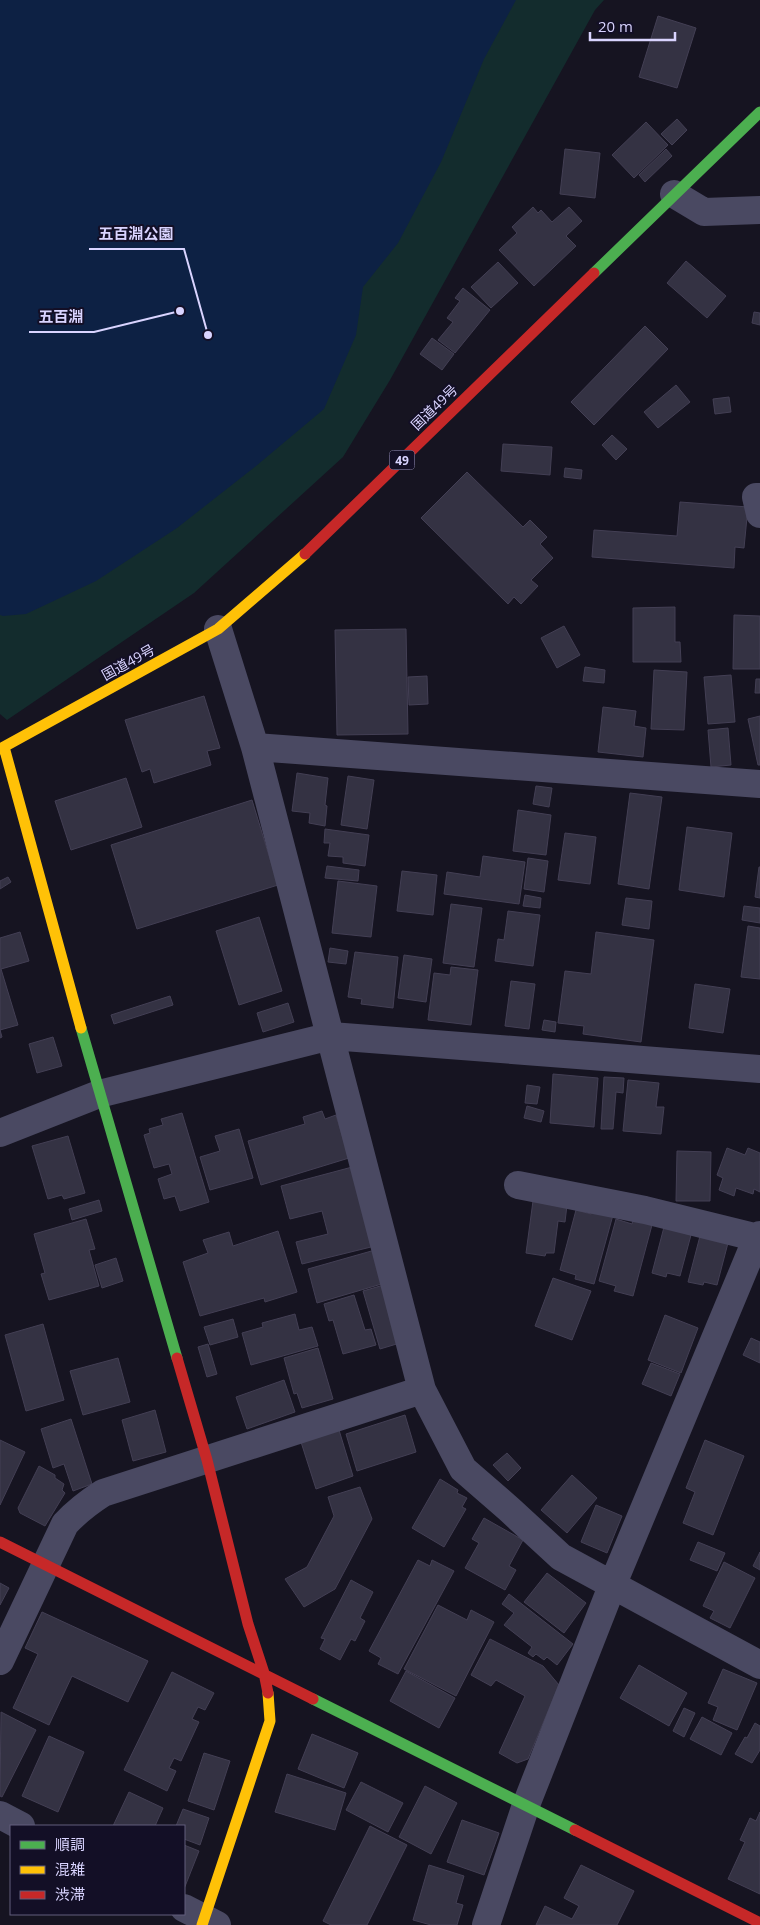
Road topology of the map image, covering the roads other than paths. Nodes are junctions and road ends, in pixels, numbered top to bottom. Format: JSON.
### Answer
{"nodes":[{"id":1,"x":760,"y":112,"type":"edge"},
{"id":2,"x":674,"y":194,"type":"junction"},
{"id":3,"x":760,"y":210,"type":"edge"},
{"id":4,"x":760,"y":497,"type":"edge"},
{"id":5,"x":760,"y":514,"type":"edge"},
{"id":6,"x":218,"y":629,"type":"junction"},
{"id":7,"x":1,"y":746,"type":"edge"},
{"id":8,"x":255,"y":747,"type":"junction"},
{"id":9,"x":760,"y":784,"type":"edge"},
{"id":10,"x":332,"y":1036,"type":"junction"},
{"id":11,"x":760,"y":1070,"type":"edge"},
{"id":12,"x":99,"y":1094,"type":"junction"},
{"id":13,"x":0,"y":1133,"type":"edge"},
{"id":14,"x":518,"y":1185,"type":"dead end"},
{"id":15,"x":759,"y":1236,"type":"edge"},
{"id":16,"x":422,"y":1390,"type":"junction"},
{"id":17,"x":206,"y":1460,"type":"junction"},
{"id":18,"x":0,"y":1542,"type":"edge"},
{"id":19,"x":46,"y":1565,"type":"junction"},
{"id":20,"x":612,"y":1586,"type":"junction"},
{"id":21,"x":0,"y":1661,"type":"edge"},
{"id":22,"x":760,"y":1665,"type":"edge"},
{"id":23,"x":264,"y":1674,"type":"junction"},
{"id":24,"x":526,"y":1805,"type":"junction"},
{"id":25,"x":0,"y":1816,"type":"edge"},
{"id":26,"x":19,"y":1825,"type":"edge"},
{"id":27,"x":202,"y":1919,"type":"edge"},
{"id":28,"x":760,"y":1923,"type":"edge"},
{"id":29,"x":486,"y":1925,"type":"edge"}],
"edges":[{"from":1,"to":2,"type":"main road","name":"国道49号","number":"49"},
{"from":2,"to":3,"type":"street"},
{"from":2,"to":6,"type":"main road","name":"国道49号","number":"49"},
{"from":4,"to":5,"type":"street"},
{"from":6,"to":7,"type":"main road","name":"国道49号","number":"49"},
{"from":6,"to":8,"type":"street"},
{"from":7,"to":12,"type":"main road"},
{"from":8,"to":9,"type":"street"},
{"from":8,"to":10,"type":"street"},
{"from":10,"to":11,"type":"street"},
{"from":10,"to":12,"type":"street"},
{"from":10,"to":16,"type":"street"},
{"from":12,"to":13,"type":"street"},
{"from":12,"to":17,"type":"main road"},
{"from":14,"to":15,"type":"street"},
{"from":15,"to":20,"type":"street"},
{"from":16,"to":17,"type":"street"},
{"from":16,"to":20,"type":"street"},
{"from":17,"to":19,"type":"street"},
{"from":17,"to":23,"type":"main road"},
{"from":18,"to":19,"type":"main road"},
{"from":19,"to":21,"type":"street"},
{"from":19,"to":23,"type":"main road"},
{"from":20,"to":22,"type":"street"},
{"from":20,"to":24,"type":"street"},
{"from":23,"to":24,"type":"main road"},
{"from":23,"to":27,"type":"main road"},
{"from":24,"to":28,"type":"main road"},
{"from":24,"to":29,"type":"street"},
{"from":25,"to":26,"type":"street"}]}
